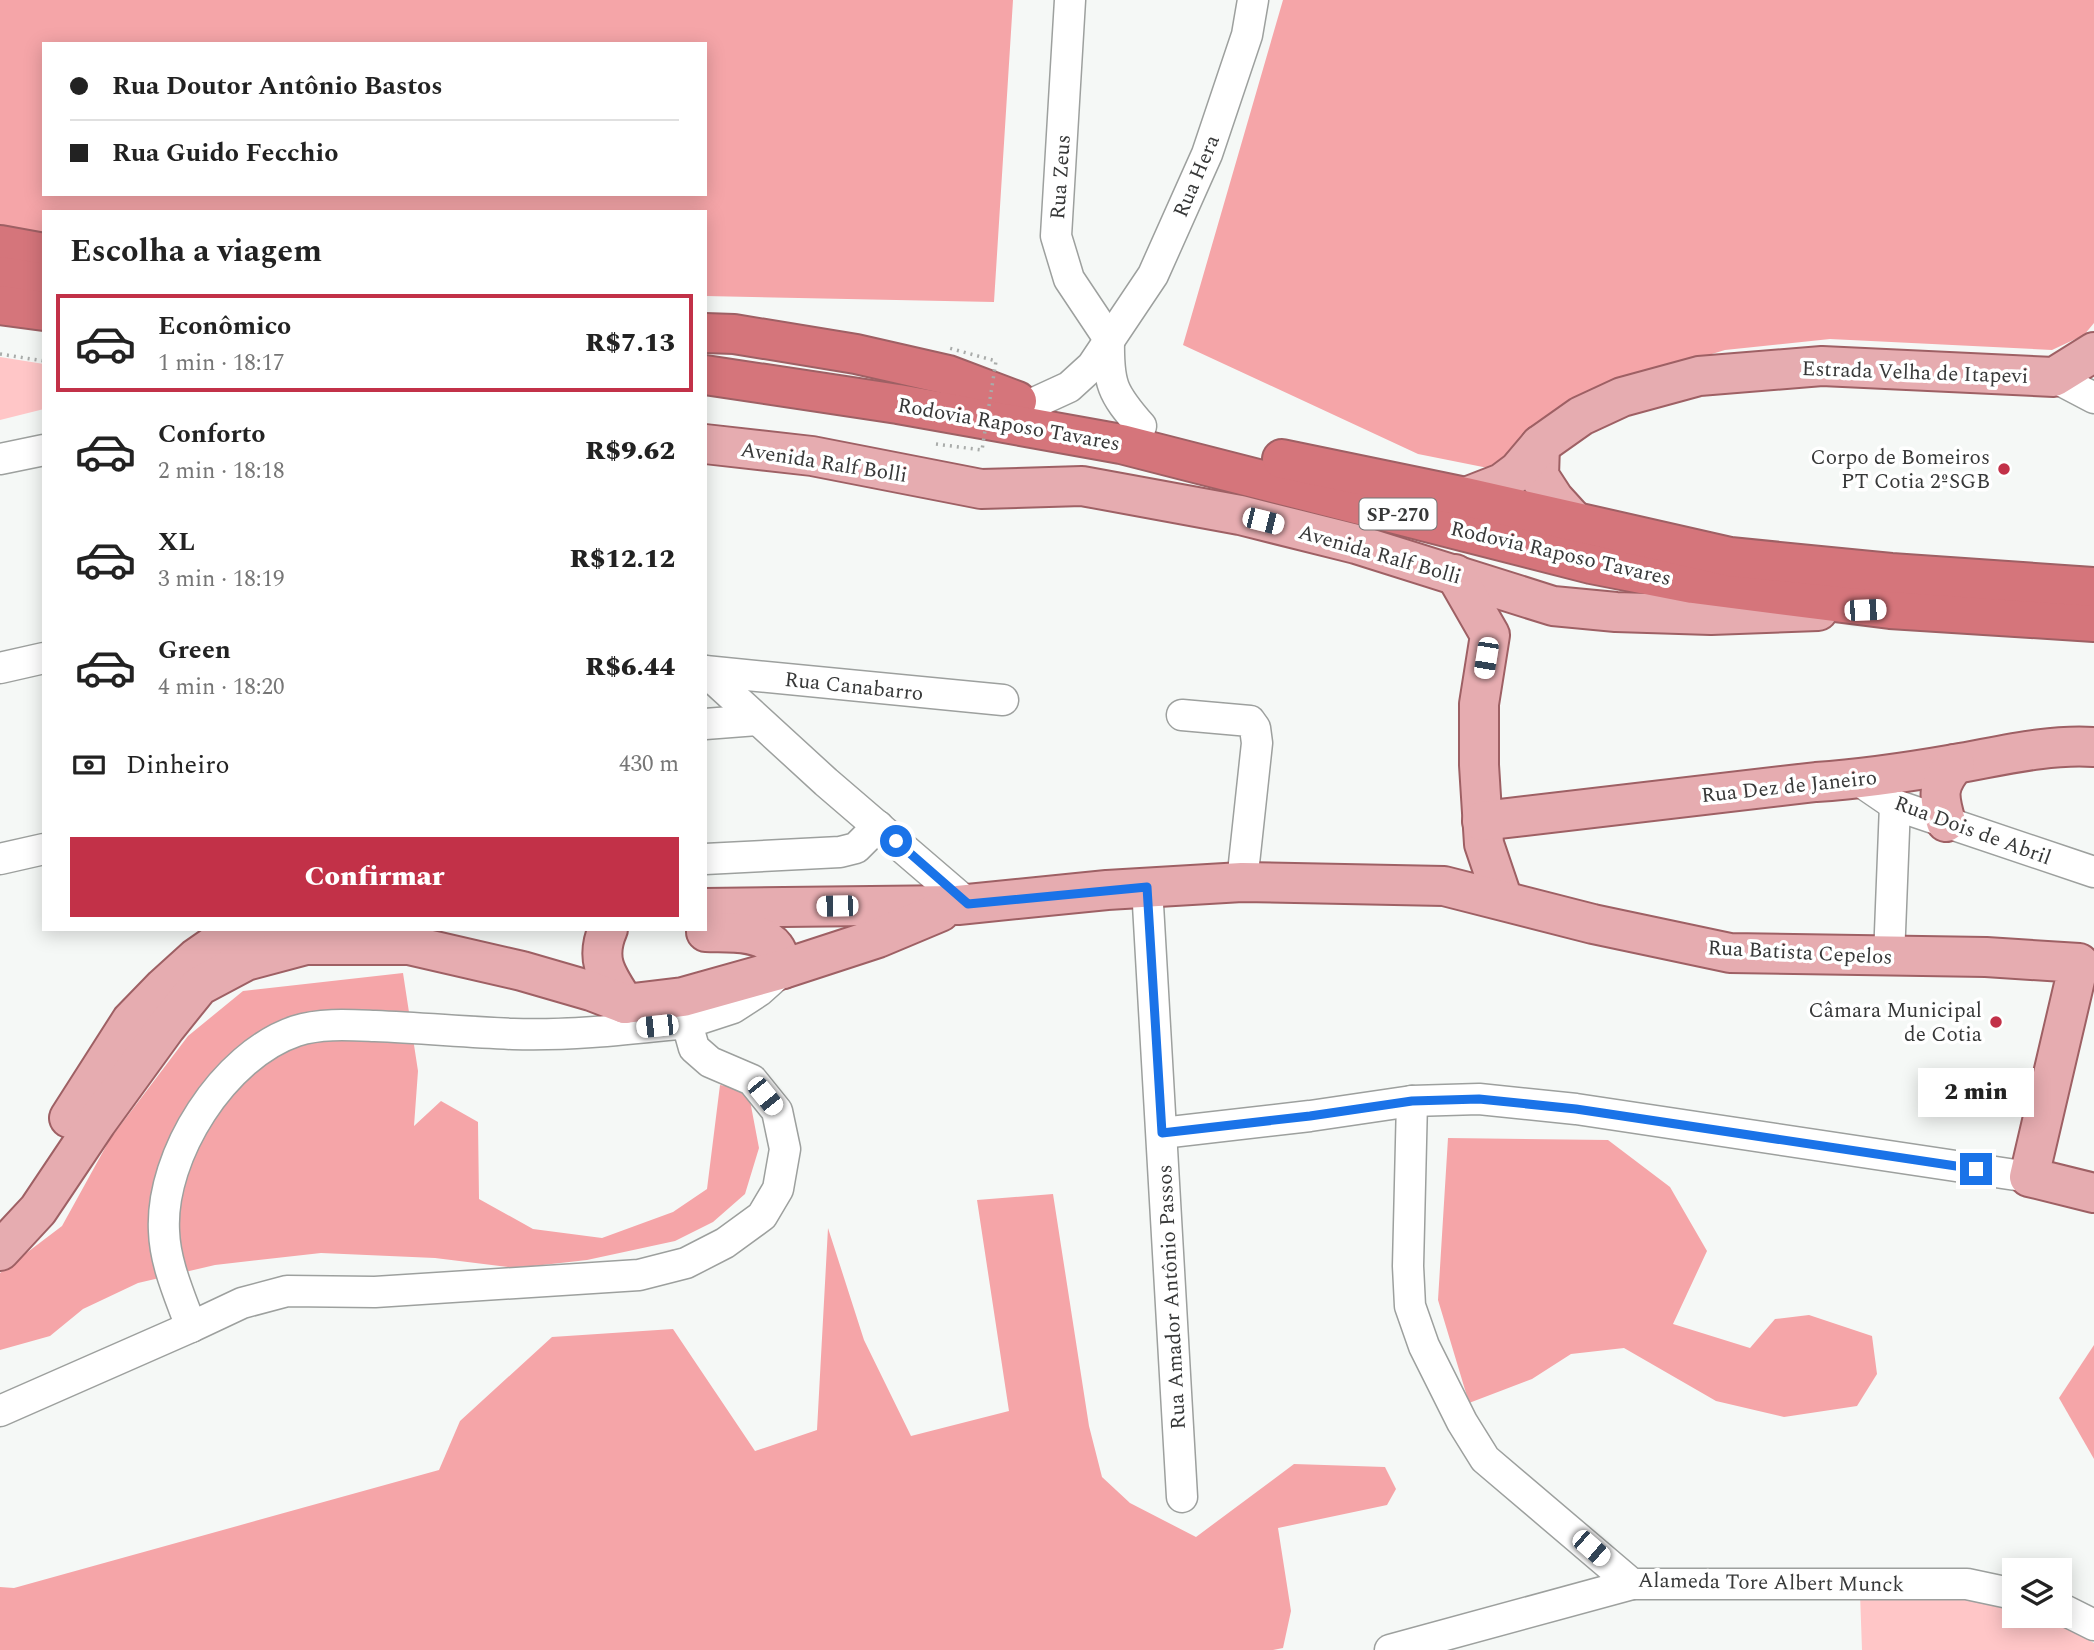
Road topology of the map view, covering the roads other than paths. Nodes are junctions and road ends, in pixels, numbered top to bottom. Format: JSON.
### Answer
{"nodes":[{"id":1,"x":1070,"y":0,"type":"edge"},
{"id":2,"x":1253,"y":0,"type":"edge"},
{"id":3,"x":0,"y":245,"type":"edge"},
{"id":4,"x":42,"y":253,"type":"edge"},
{"id":5,"x":0,"y":276,"type":"edge"},
{"id":6,"x":33,"y":305,"type":"edge"},
{"id":7,"x":707,"y":334,"type":"edge"},
{"id":8,"x":1109,"y":339,"type":"junction"},
{"id":9,"x":2094,"y":352,"type":"edge"},
{"id":10,"x":707,"y":356,"type":"edge"},
{"id":11,"x":707,"y":375,"type":"edge"},
{"id":12,"x":2054,"y":377,"type":"junction"},
{"id":13,"x":707,"y":387,"type":"edge"},
{"id":14,"x":793,"y":387,"type":"junction"},
{"id":15,"x":2094,"y":398,"type":"edge"},
{"id":16,"x":1025,"y":402,"type":"junction"},
{"id":17,"x":1141,"y":426,"type":"junction"},
{"id":18,"x":707,"y":444,"type":"edge"},
{"id":19,"x":1540,"y":444,"type":"junction"},
{"id":20,"x":42,"y":450,"type":"edge"},
{"id":21,"x":0,"y":459,"type":"edge"},
{"id":22,"x":1466,"y":497,"type":"junction"},
{"id":23,"x":1574,"y":521,"type":"junction"},
{"id":24,"x":1455,"y":574,"type":"junction"},
{"id":25,"x":2094,"y":587,"type":"edge"},
{"id":26,"x":1532,"y":600,"type":"junction"},
{"id":27,"x":1891,"y":609,"type":"junction"},
{"id":28,"x":2094,"y":622,"type":"edge"},
{"id":29,"x":1490,"y":635,"type":"junction"},
{"id":30,"x":42,"y":658,"type":"edge"},
{"id":31,"x":0,"y":668,"type":"edge"},
{"id":32,"x":707,"y":671,"type":"edge"},
{"id":33,"x":707,"y":673,"type":"edge"},
{"id":34,"x":1003,"y":700,"type":"dead end"},
{"id":35,"x":1182,"y":715,"type":"dead end"},
{"id":36,"x":757,"y":720,"type":"junction"},
{"id":37,"x":707,"y":724,"type":"edge"},
{"id":38,"x":2094,"y":747,"type":"edge"},
{"id":39,"x":1955,"y":764,"type":"junction"},
{"id":40,"x":1857,"y":779,"type":"junction"},
{"id":41,"x":1895,"y":805,"type":"junction"},
{"id":42,"x":1945,"y":822,"type":"junction"},
{"id":43,"x":878,"y":825,"type":"junction"},
{"id":44,"x":1483,"y":832,"type":"junction"},
{"id":45,"x":42,"y":849,"type":"edge"},
{"id":46,"x":0,"y":859,"type":"edge"},
{"id":47,"x":707,"y":859,"type":"edge"},
{"id":48,"x":2094,"y":872,"type":"edge"},
{"id":49,"x":1242,"y":882,"type":"junction"},
{"id":50,"x":1444,"y":886,"type":"junction"},
{"id":51,"x":1147,"y":887,"type":"junction"},
{"id":52,"x":1503,"y":900,"type":"junction"},
{"id":53,"x":963,"y":904,"type":"junction"},
{"id":54,"x":707,"y":923,"type":"edge"},
{"id":55,"x":707,"y":924,"type":"edge"},
{"id":56,"x":264,"y":931,"type":"edge"},
{"id":57,"x":607,"y":931,"type":"edge"},
{"id":58,"x":706,"y":931,"type":"edge"},
{"id":59,"x":1889,"y":957,"type":"junction"},
{"id":60,"x":2087,"y":964,"type":"edge"},
{"id":61,"x":783,"y":969,"type":"junction"},
{"id":62,"x":625,"y":1004,"type":"junction"},
{"id":63,"x":685,"y":1010,"type":"junction"},
{"id":64,"x":1412,"y":1101,"type":"junction"},
{"id":65,"x":1162,"y":1133,"type":"junction"},
{"id":66,"x":2029,"y":1177,"type":"junction"},
{"id":67,"x":2094,"y":1194,"type":"edge"},
{"id":68,"x":0,"y":1212,"type":"edge"},
{"id":69,"x":0,"y":1251,"type":"edge"},
{"id":70,"x":191,"y":1327,"type":"junction"},
{"id":71,"x":0,"y":1411,"type":"edge"},
{"id":72,"x":1182,"y":1497,"type":"dead end"},
{"id":73,"x":1632,"y":1584,"type":"junction"},
{"id":74,"x":2002,"y":1591,"type":"edge"},
{"id":75,"x":2072,"y":1614,"type":"edge"},
{"id":76,"x":2094,"y":1625,"type":"edge"},
{"id":77,"x":1390,"y":1650,"type":"edge"}],
"edges":[{"from":1,"to":8,"type":"street","name":"Rua Zeus"},
{"from":2,"to":8,"type":"street","name":"Rua Hera"},
{"from":3,"to":4,"type":"highway"},
{"from":5,"to":6,"type":"highway"},
{"from":7,"to":16,"type":"highway"},
{"from":8,"to":16,"type":"street","name":"Rua Hera"},
{"from":8,"to":17,"type":"street"},
{"from":9,"to":12,"type":"main road"},
{"from":10,"to":16,"type":"highway","name":"Rodovia Raposo Tavares","number":"SP-270"},
{"from":11,"to":14,"type":"highway","name":"Rodovia Raposo Tavares","number":"SP-270"},
{"from":12,"to":15,"type":"street"},
{"from":12,"to":19,"type":"main road","name":"Estrada Velha de Itapevi"},
{"from":13,"to":14,"type":"highway"},
{"from":14,"to":27,"type":"highway","name":"Rodovia Raposo Tavares","number":"SP-270"},
{"from":16,"to":17,"type":"highway","name":"Rodovia Raposo Tavares","number":"SP-270"},
{"from":17,"to":22,"type":"highway","name":"Rodovia Raposo Tavares","number":"SP-270"},
{"from":18,"to":24,"type":"main road","name":"Avenida Ralf Bolli"},
{"from":19,"to":22,"type":"main road","name":"Estrada Velha de Itapevi"},
{"from":19,"to":23,"type":"main road"},
{"from":20,"to":21,"type":"street"},
{"from":22,"to":23,"type":"highway","name":"Rodovia Raposo Tavares","number":"SP-270"},
{"from":23,"to":25,"type":"highway","name":"Rodovia Raposo Tavares","number":"SP-270"},
{"from":24,"to":26,"type":"main road","name":"Avenida Ralf Bolli"},
{"from":24,"to":29,"type":"main road"},
{"from":26,"to":27,"type":"main road","name":"Avenida Ralf Bolli"},
{"from":26,"to":29,"type":"main road"},
{"from":27,"to":28,"type":"highway","name":"Rodovia Raposo Tavares","number":"SP-270"},
{"from":29,"to":44,"type":"main road"},
{"from":30,"to":31,"type":"street"},
{"from":32,"to":34,"type":"street","name":"Rua Canabarro"},
{"from":33,"to":36,"type":"street"},
{"from":35,"to":49,"type":"street"},
{"from":36,"to":37,"type":"street"},
{"from":36,"to":43,"type":"street"},
{"from":38,"to":39,"type":"main road","name":"Rua Dez de Janeiro"},
{"from":39,"to":40,"type":"main road","name":"Rua Dez de Janeiro"},
{"from":39,"to":42,"type":"main road"},
{"from":40,"to":41,"type":"street","name":"Rua Dois de Abril"},
{"from":40,"to":44,"type":"main road","name":"Rua Dez de Janeiro"},
{"from":41,"to":42,"type":"street","name":"Rua Dois de Abril"},
{"from":41,"to":59,"type":"street"},
{"from":42,"to":48,"type":"street","name":"Rua Dois de Abril"},
{"from":43,"to":47,"type":"street"},
{"from":43,"to":53,"type":"street"},
{"from":44,"to":50,"type":"main road"},
{"from":44,"to":52,"type":"main road"},
{"from":45,"to":46,"type":"street"},
{"from":49,"to":50,"type":"main road","name":"Rua Batista Cepelos"},
{"from":49,"to":51,"type":"main road","name":"Rua Batista Cepelos"},
{"from":50,"to":52,"type":"main road","name":"Rua Batista Cepelos"},
{"from":51,"to":53,"type":"main road","name":"Rua Batista Cepelos"},
{"from":51,"to":65,"type":"street","name":"Rua Amador Antônio Passos"},
{"from":52,"to":59,"type":"main road","name":"Rua Batista Cepelos"},
{"from":53,"to":54,"type":"main road"},
{"from":53,"to":61,"type":"main road"},
{"from":55,"to":61,"type":"main road"},
{"from":56,"to":68,"type":"main road"},
{"from":57,"to":62,"type":"main road"},
{"from":58,"to":63,"type":"main road"},
{"from":59,"to":60,"type":"main road","name":"Rua Batista Cepelos"},
{"from":60,"to":66,"type":"main road"},
{"from":61,"to":63,"type":"main road"},
{"from":62,"to":63,"type":"main road"},
{"from":62,"to":69,"type":"main road"},
{"from":63,"to":70,"type":"street"},
{"from":63,"to":70,"type":"street"},
{"from":64,"to":65,"type":"street"},
{"from":64,"to":66,"type":"street"},
{"from":64,"to":73,"type":"street","name":"Alameda Tore Albert Munck"},
{"from":65,"to":72,"type":"street","name":"Rua Amador Antônio Passos"},
{"from":66,"to":67,"type":"main road"},
{"from":70,"to":71,"type":"street"},
{"from":73,"to":74,"type":"street","name":"Alameda Tore Albert Munck"},
{"from":73,"to":77,"type":"street"},
{"from":75,"to":76,"type":"street"}]}
